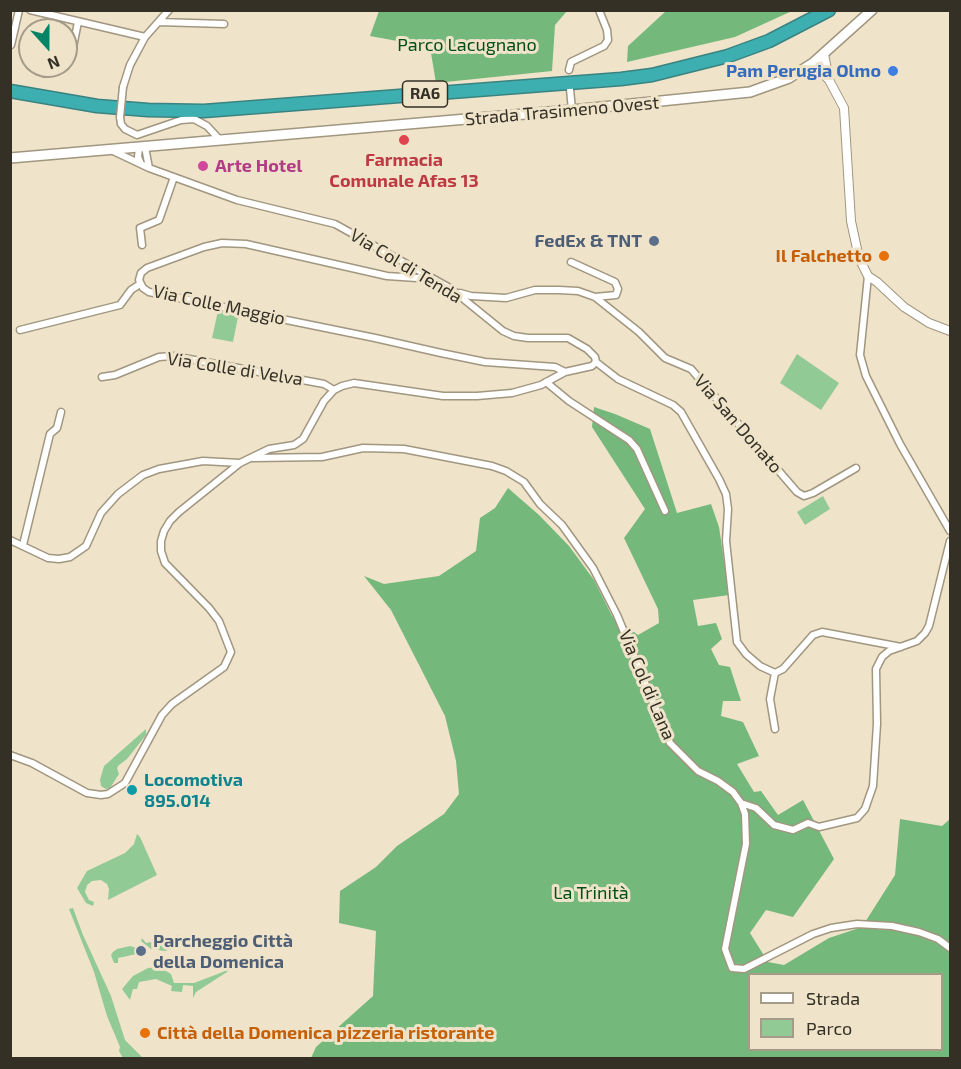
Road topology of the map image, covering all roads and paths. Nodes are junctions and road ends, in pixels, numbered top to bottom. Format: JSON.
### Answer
{"nodes":[{"id":1,"x":19,"y":10,"type":"edge"},
{"id":2,"x":30,"y":10,"type":"edge"},
{"id":3,"x":169,"y":10,"type":"edge"},
{"id":4,"x":599,"y":10,"type":"edge"},
{"id":5,"x":816,"y":10,"type":"edge"},
{"id":6,"x":829,"y":10,"type":"edge"},
{"id":7,"x":872,"y":10,"type":"edge"},
{"id":8,"x":62,"y":18,"type":"edge"},
{"id":9,"x":78,"y":22,"type":"edge"},
{"id":10,"x":159,"y":22,"type":"junction"},
{"id":11,"x":224,"y":24,"type":"dead end"},
{"id":12,"x":145,"y":38,"type":"junction"},
{"id":13,"x":11,"y":45,"type":"edge"},
{"id":14,"x":824,"y":54,"type":"junction"},
{"id":15,"x":813,"y":63,"type":"junction"},
{"id":16,"x":569,"y":70,"type":"dead end"},
{"id":17,"x":829,"y":80,"type":"junction"},
{"id":18,"x":10,"y":85,"type":"edge"},
{"id":19,"x":570,"y":89,"type":"dead end"},
{"id":20,"x":10,"y":92,"type":"edge"},
{"id":21,"x":572,"y":110,"type":"junction"},
{"id":22,"x":202,"y":123,"type":"junction"},
{"id":23,"x":220,"y":140,"type":"junction"},
{"id":24,"x":206,"y":141,"type":"junction"},
{"id":25,"x":142,"y":147,"type":"junction"},
{"id":26,"x":111,"y":150,"type":"junction"},
{"id":27,"x":10,"y":158,"type":"edge"},
{"id":28,"x":141,"y":164,"type":"junction"},
{"id":29,"x":149,"y":168,"type":"junction"},
{"id":30,"x":174,"y":177,"type":"junction"},
{"id":31,"x":142,"y":245,"type":"dead end"},
{"id":32,"x":571,"y":262,"type":"dead end"},
{"id":33,"x":427,"y":275,"type":"junction"},
{"id":34,"x":868,"y":276,"type":"junction"},
{"id":35,"x":140,"y":284,"type":"junction"},
{"id":36,"x":455,"y":292,"type":"junction"},
{"id":37,"x":595,"y":297,"type":"junction"},
{"id":38,"x":20,"y":330,"type":"dead end"},
{"id":39,"x":951,"y":331,"type":"edge"},
{"id":40,"x":596,"y":362,"type":"junction"},
{"id":41,"x":564,"y":372,"type":"junction"},
{"id":42,"x":102,"y":377,"type":"dead end"},
{"id":43,"x":546,"y":382,"type":"junction"},
{"id":44,"x":334,"y":390,"type":"junction"},
{"id":45,"x":61,"y":412,"type":"dead end"},
{"id":46,"x":248,"y":459,"type":"junction"},
{"id":47,"x":240,"y":463,"type":"junction"},
{"id":48,"x":856,"y":468,"type":"dead end"},
{"id":49,"x":664,"y":511,"type":"dead end"},
{"id":50,"x":951,"y":531,"type":"edge"},
{"id":51,"x":10,"y":540,"type":"edge"},
{"id":52,"x":951,"y":542,"type":"edge"},
{"id":53,"x":23,"y":545,"type":"junction"},
{"id":54,"x":901,"y":647,"type":"junction"},
{"id":55,"x":776,"y":673,"type":"junction"},
{"id":56,"x":775,"y":729,"type":"dead end"},
{"id":57,"x":10,"y":754,"type":"edge"},
{"id":58,"x":741,"y":802,"type":"junction"},
{"id":59,"x":951,"y":948,"type":"edge"}],
"edges":[{"from":1,"to":13,"type":"street"},
{"from":2,"to":8,"type":"street"},
{"from":3,"to":10,"type":"street"},
{"from":4,"to":16,"type":"street"},
{"from":5,"to":18,"type":"highway","number":"RA6"},
{"from":6,"to":20,"type":"highway","number":"RA6"},
{"from":7,"to":14,"type":"main road","name":"Strada Trasimeno Ovest"},
{"from":9,"to":12,"type":"street"},
{"from":10,"to":11,"type":"street"},
{"from":10,"to":12,"type":"street"},
{"from":12,"to":22,"type":"street","bridge":true},
{"from":14,"to":15,"type":"main road","name":"Strada Trasimeno Ovest"},
{"from":14,"to":17,"type":"street"},
{"from":15,"to":17,"type":"street"},
{"from":15,"to":21,"type":"main road","name":"Strada Trasimeno Ovest"},
{"from":17,"to":34,"type":"street"},
{"from":19,"to":21,"type":"street"},
{"from":21,"to":23,"type":"main road","name":"Strada Trasimeno Ovest"},
{"from":22,"to":23,"type":"street"},
{"from":22,"to":24,"type":"street"},
{"from":23,"to":24,"type":"main road","name":"Strada Trasimeno Ovest"},
{"from":24,"to":25,"type":"main road","name":"Strada Trasimeno Ovest"},
{"from":25,"to":26,"type":"main road","name":"Strada Trasimeno Ovest"},
{"from":25,"to":28,"type":"street"},
{"from":25,"to":29,"type":"street"},
{"from":26,"to":27,"type":"main road","name":"Strada Trasimeno Ovest"},
{"from":26,"to":28,"type":"street","name":"Via Col di Tenda"},
{"from":28,"to":29,"type":"street","name":"Via Col di Tenda"},
{"from":29,"to":30,"type":"street","name":"Via Col di Tenda"},
{"from":30,"to":31,"type":"street"},
{"from":30,"to":33,"type":"street","name":"Via Col di Tenda"},
{"from":32,"to":37,"type":"street"},
{"from":33,"to":35,"type":"street","name":"Via Colle Maggio"},
{"from":33,"to":36,"type":"street","name":"Via Col di Tenda"},
{"from":34,"to":39,"type":"street"},
{"from":34,"to":50,"type":"street"},
{"from":35,"to":38,"type":"street"},
{"from":35,"to":41,"type":"street","name":"Via Colle Maggio"},
{"from":36,"to":37,"type":"street","name":"Via San Donato"},
{"from":36,"to":40,"type":"street","name":"Via Col di Tenda"},
{"from":37,"to":48,"type":"street","name":"Via San Donato"},
{"from":40,"to":41,"type":"street"},
{"from":40,"to":55,"type":"street","name":"Via Col di Tenda"},
{"from":41,"to":43,"type":"street"},
{"from":42,"to":44,"type":"street","name":"Via Colle di Velva"},
{"from":43,"to":44,"type":"street"},
{"from":43,"to":49,"type":"street"},
{"from":44,"to":46,"type":"street"},
{"from":45,"to":53,"type":"street"},
{"from":46,"to":47,"type":"street"},
{"from":46,"to":58,"type":"street","name":"Via Col di Lana"},
{"from":47,"to":53,"type":"street"},
{"from":47,"to":57,"type":"street"},
{"from":51,"to":53,"type":"street"},
{"from":52,"to":54,"type":"street","name":"Via Col di Lana"},
{"from":54,"to":55,"type":"street"},
{"from":54,"to":58,"type":"street","name":"Via Col di Lana"},
{"from":55,"to":56,"type":"street"},
{"from":58,"to":59,"type":"street"}]}
